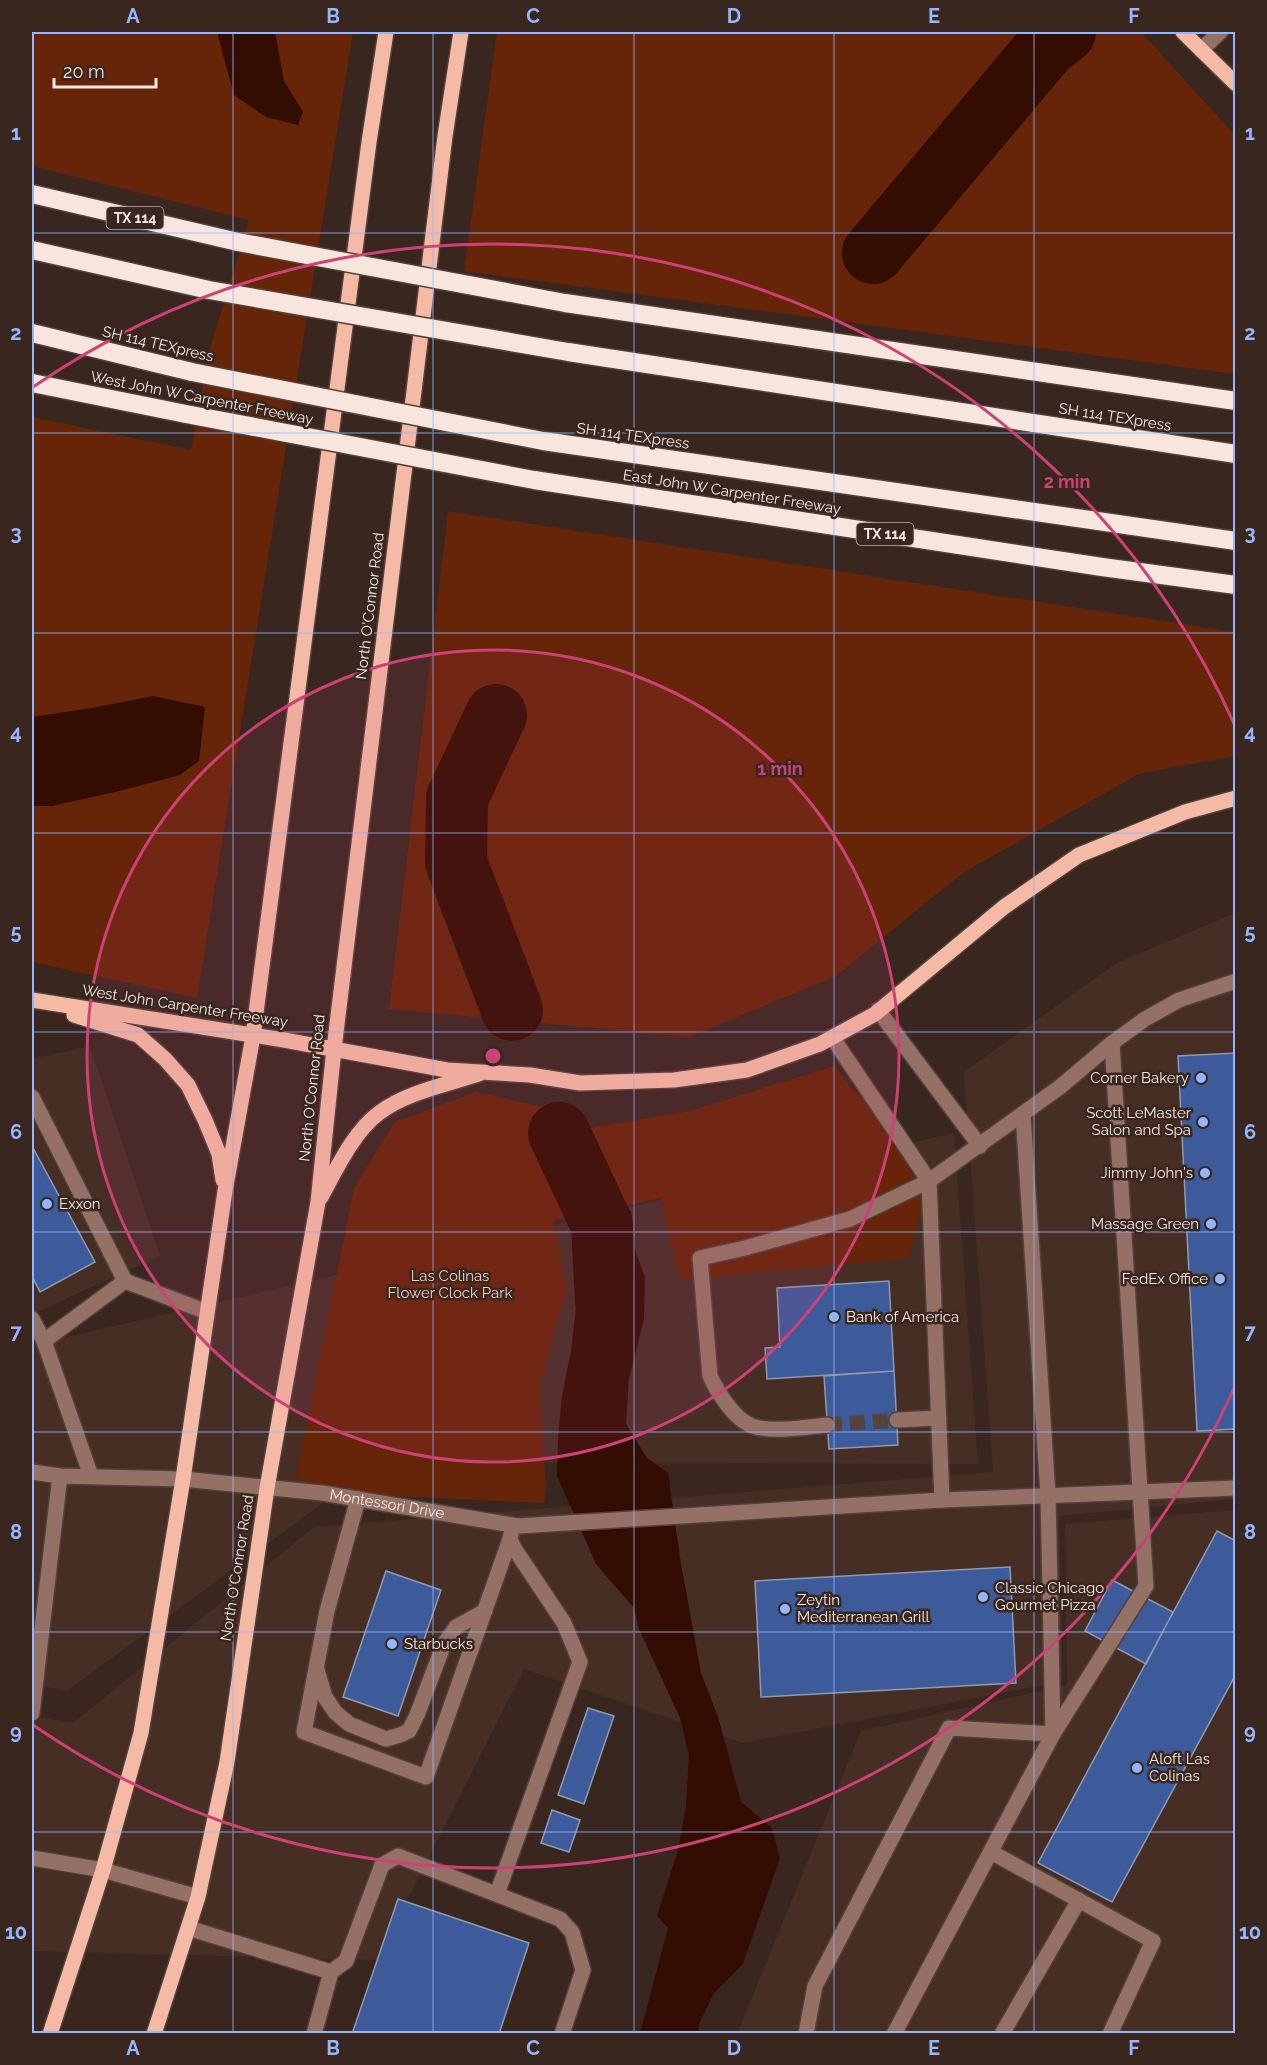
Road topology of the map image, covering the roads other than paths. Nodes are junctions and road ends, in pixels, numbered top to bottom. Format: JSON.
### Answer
{"nodes":[{"id":1,"x":386,"y":32,"type":"edge"},
{"id":2,"x":461,"y":32,"type":"edge"},
{"id":3,"x":1183,"y":32,"type":"edge"},
{"id":4,"x":1220,"y":32,"type":"edge"},
{"id":5,"x":1201,"y":51,"type":"junction"},
{"id":6,"x":1236,"y":84,"type":"edge"},
{"id":7,"x":32,"y":194,"type":"edge"},
{"id":8,"x":32,"y":250,"type":"edge"},
{"id":9,"x":32,"y":333,"type":"edge"},
{"id":10,"x":32,"y":383,"type":"edge"},
{"id":11,"x":1236,"y":401,"type":"edge"},
{"id":12,"x":367,"y":448,"type":"joint"},
{"id":13,"x":1236,"y":454,"type":"edge"},
{"id":14,"x":1236,"y":542,"type":"edge"},
{"id":15,"x":1236,"y":585,"type":"edge"},
{"id":16,"x":1236,"y":798,"type":"edge"},
{"id":17,"x":1236,"y":981,"type":"edge"},
{"id":18,"x":32,"y":1000,"type":"edge"},
{"id":19,"x":878,"y":1010,"type":"junction"},
{"id":20,"x":253,"y":1036,"type":"junction"},
{"id":21,"x":832,"y":1037,"type":"junction"},
{"id":22,"x":1112,"y":1044,"type":"junction"},
{"id":23,"x":334,"y":1049,"type":"junction"},
{"id":24,"x":486,"y":1072,"type":"junction"},
{"id":25,"x":32,"y":1097,"type":"edge"},
{"id":26,"x":1023,"y":1114,"type":"junction"},
{"id":27,"x":980,"y":1146,"type":"junction"},
{"id":28,"x":929,"y":1181,"type":"junction"},
{"id":29,"x":225,"y":1191,"type":"junction"},
{"id":30,"x":318,"y":1202,"type":"junction"},
{"id":31,"x":125,"y":1281,"type":"junction"},
{"id":32,"x":207,"y":1312,"type":"junction"},
{"id":33,"x":32,"y":1319,"type":"edge"},
{"id":34,"x":44,"y":1341,"type":"junction"},
{"id":35,"x":939,"y":1419,"type":"junction"},
{"id":36,"x":897,"y":1420,"type":"tunnel mouth"},
{"id":37,"x":827,"y":1425,"type":"tunnel mouth"},
{"id":38,"x":32,"y":1473,"type":"edge"},
{"id":39,"x":60,"y":1476,"type":"junction"},
{"id":40,"x":91,"y":1476,"type":"junction"},
{"id":41,"x":183,"y":1479,"type":"junction"},
{"id":42,"x":267,"y":1488,"type":"junction"},
{"id":43,"x":1236,"y":1488,"type":"edge"},
{"id":44,"x":1141,"y":1493,"type":"junction"},
{"id":45,"x":1048,"y":1495,"type":"junction"},
{"id":46,"x":358,"y":1499,"type":"junction"},
{"id":47,"x":942,"y":1500,"type":"junction"},
{"id":48,"x":518,"y":1530,"type":"junction"},
{"id":49,"x":485,"y":1611,"type":"junction"},
{"id":50,"x":316,"y":1667,"type":"junction"},
{"id":51,"x":32,"y":1714,"type":"edge"},
{"id":52,"x":1053,"y":1734,"type":"junction"},
{"id":53,"x":991,"y":1852,"type":"junction"},
{"id":54,"x":32,"y":1858,"type":"edge"},
{"id":55,"x":103,"y":1870,"type":"junction"},
{"id":56,"x":497,"y":1894,"type":"junction"},
{"id":57,"x":198,"y":1897,"type":"junction"},
{"id":58,"x":1079,"y":1900,"type":"junction"},
{"id":59,"x":188,"y":1928,"type":"junction"},
{"id":60,"x":331,"y":1972,"type":"junction"},
{"id":61,"x":50,"y":2034,"type":"edge"},
{"id":62,"x":154,"y":2034,"type":"edge"},
{"id":63,"x":314,"y":2034,"type":"edge"},
{"id":64,"x":562,"y":2034,"type":"edge"},
{"id":65,"x":806,"y":2034,"type":"edge"},
{"id":66,"x":894,"y":2034,"type":"edge"},
{"id":67,"x":1002,"y":2034,"type":"edge"},
{"id":68,"x":1110,"y":2034,"type":"edge"}],
"edges":[{"from":1,"to":20,"type":"main road"},
{"from":2,"to":23,"type":"main road","name":"North O'Connor Road"},
{"from":3,"to":5,"type":"main road"},
{"from":4,"to":5,"type":"lane"},
{"from":5,"to":6,"type":"main road"},
{"from":7,"to":11,"type":"highway","number":"TX 114","bridge":true},
{"from":8,"to":13,"type":"highway","name":"SH 114 TEXpress","bridge":true},
{"from":9,"to":14,"type":"highway","name":"SH 114 TEXpress","bridge":true},
{"from":10,"to":12,"type":"highway","name":"West John W Carpenter Freeway","number":"TX 114","bridge":true},
{"from":12,"to":15,"type":"highway","name":"East John W Carpenter Freeway","number":"TX 114","bridge":true},
{"from":16,"to":19,"type":"main road"},
{"from":17,"to":22,"type":"lane"},
{"from":18,"to":20,"type":"main road","name":"West John Carpenter Freeway"},
{"from":18,"to":29,"type":"main road"},
{"from":19,"to":21,"type":"main road"},
{"from":19,"to":27,"type":"lane"},
{"from":20,"to":23,"type":"main road","name":"West John Carpenter Freeway"},
{"from":20,"to":29,"type":"main road"},
{"from":21,"to":24,"type":"main road"},
{"from":21,"to":28,"type":"lane"},
{"from":22,"to":26,"type":"lane"},
{"from":22,"to":44,"type":"lane"},
{"from":23,"to":24,"type":"main road"},
{"from":23,"to":30,"type":"main road","name":"North O'Connor Road"},
{"from":24,"to":30,"type":"main road"},
{"from":25,"to":31,"type":"lane"},
{"from":26,"to":27,"type":"lane"},
{"from":26,"to":45,"type":"lane"},
{"from":27,"to":28,"type":"lane"},
{"from":28,"to":35,"type":"lane"},
{"from":28,"to":37,"type":"lane"},
{"from":29,"to":32,"type":"main road"},
{"from":30,"to":42,"type":"main road","name":"North O'Connor Road"},
{"from":31,"to":32,"type":"lane"},
{"from":31,"to":34,"type":"lane"},
{"from":32,"to":41,"type":"main road"},
{"from":33,"to":34,"type":"lane"},
{"from":34,"to":40,"type":"lane"},
{"from":35,"to":36,"type":"lane"},
{"from":35,"to":47,"type":"lane"},
{"from":38,"to":39,"type":"lane","name":"Montessori Drive"},
{"from":39,"to":40,"type":"lane","name":"Montessori Drive"},
{"from":39,"to":51,"type":"lane"},
{"from":40,"to":41,"type":"lane","name":"Montessori Drive"},
{"from":41,"to":42,"type":"lane","name":"Montessori Drive"},
{"from":41,"to":55,"type":"main road"},
{"from":42,"to":46,"type":"lane","name":"Montessori Drive"},
{"from":42,"to":57,"type":"main road","name":"North O'Connor Road"},
{"from":43,"to":44,"type":"lane","name":"Montessori Drive"},
{"from":44,"to":45,"type":"lane","name":"Montessori Drive"},
{"from":44,"to":52,"type":"lane"},
{"from":45,"to":47,"type":"lane","name":"Montessori Drive"},
{"from":45,"to":52,"type":"lane"},
{"from":46,"to":48,"type":"lane","name":"Montessori Drive"},
{"from":46,"to":50,"type":"lane"},
{"from":47,"to":48,"type":"lane","name":"Montessori Drive"},
{"from":48,"to":49,"type":"lane"},
{"from":48,"to":56,"type":"lane"},
{"from":49,"to":50,"type":"lane"},
{"from":49,"to":50,"type":"lane"},
{"from":52,"to":53,"type":"lane"},
{"from":52,"to":65,"type":"lane"},
{"from":53,"to":58,"type":"lane"},
{"from":53,"to":66,"type":"lane"},
{"from":54,"to":55,"type":"lane"},
{"from":55,"to":57,"type":"lane"},
{"from":55,"to":61,"type":"main road"},
{"from":56,"to":60,"type":"lane"},
{"from":56,"to":64,"type":"lane"},
{"from":57,"to":59,"type":"main road","name":"North O'Connor Road"},
{"from":58,"to":67,"type":"lane"},
{"from":58,"to":68,"type":"lane"},
{"from":59,"to":60,"type":"lane"},
{"from":59,"to":62,"type":"main road","name":"North O'Connor Road"},
{"from":60,"to":63,"type":"lane"}]}
